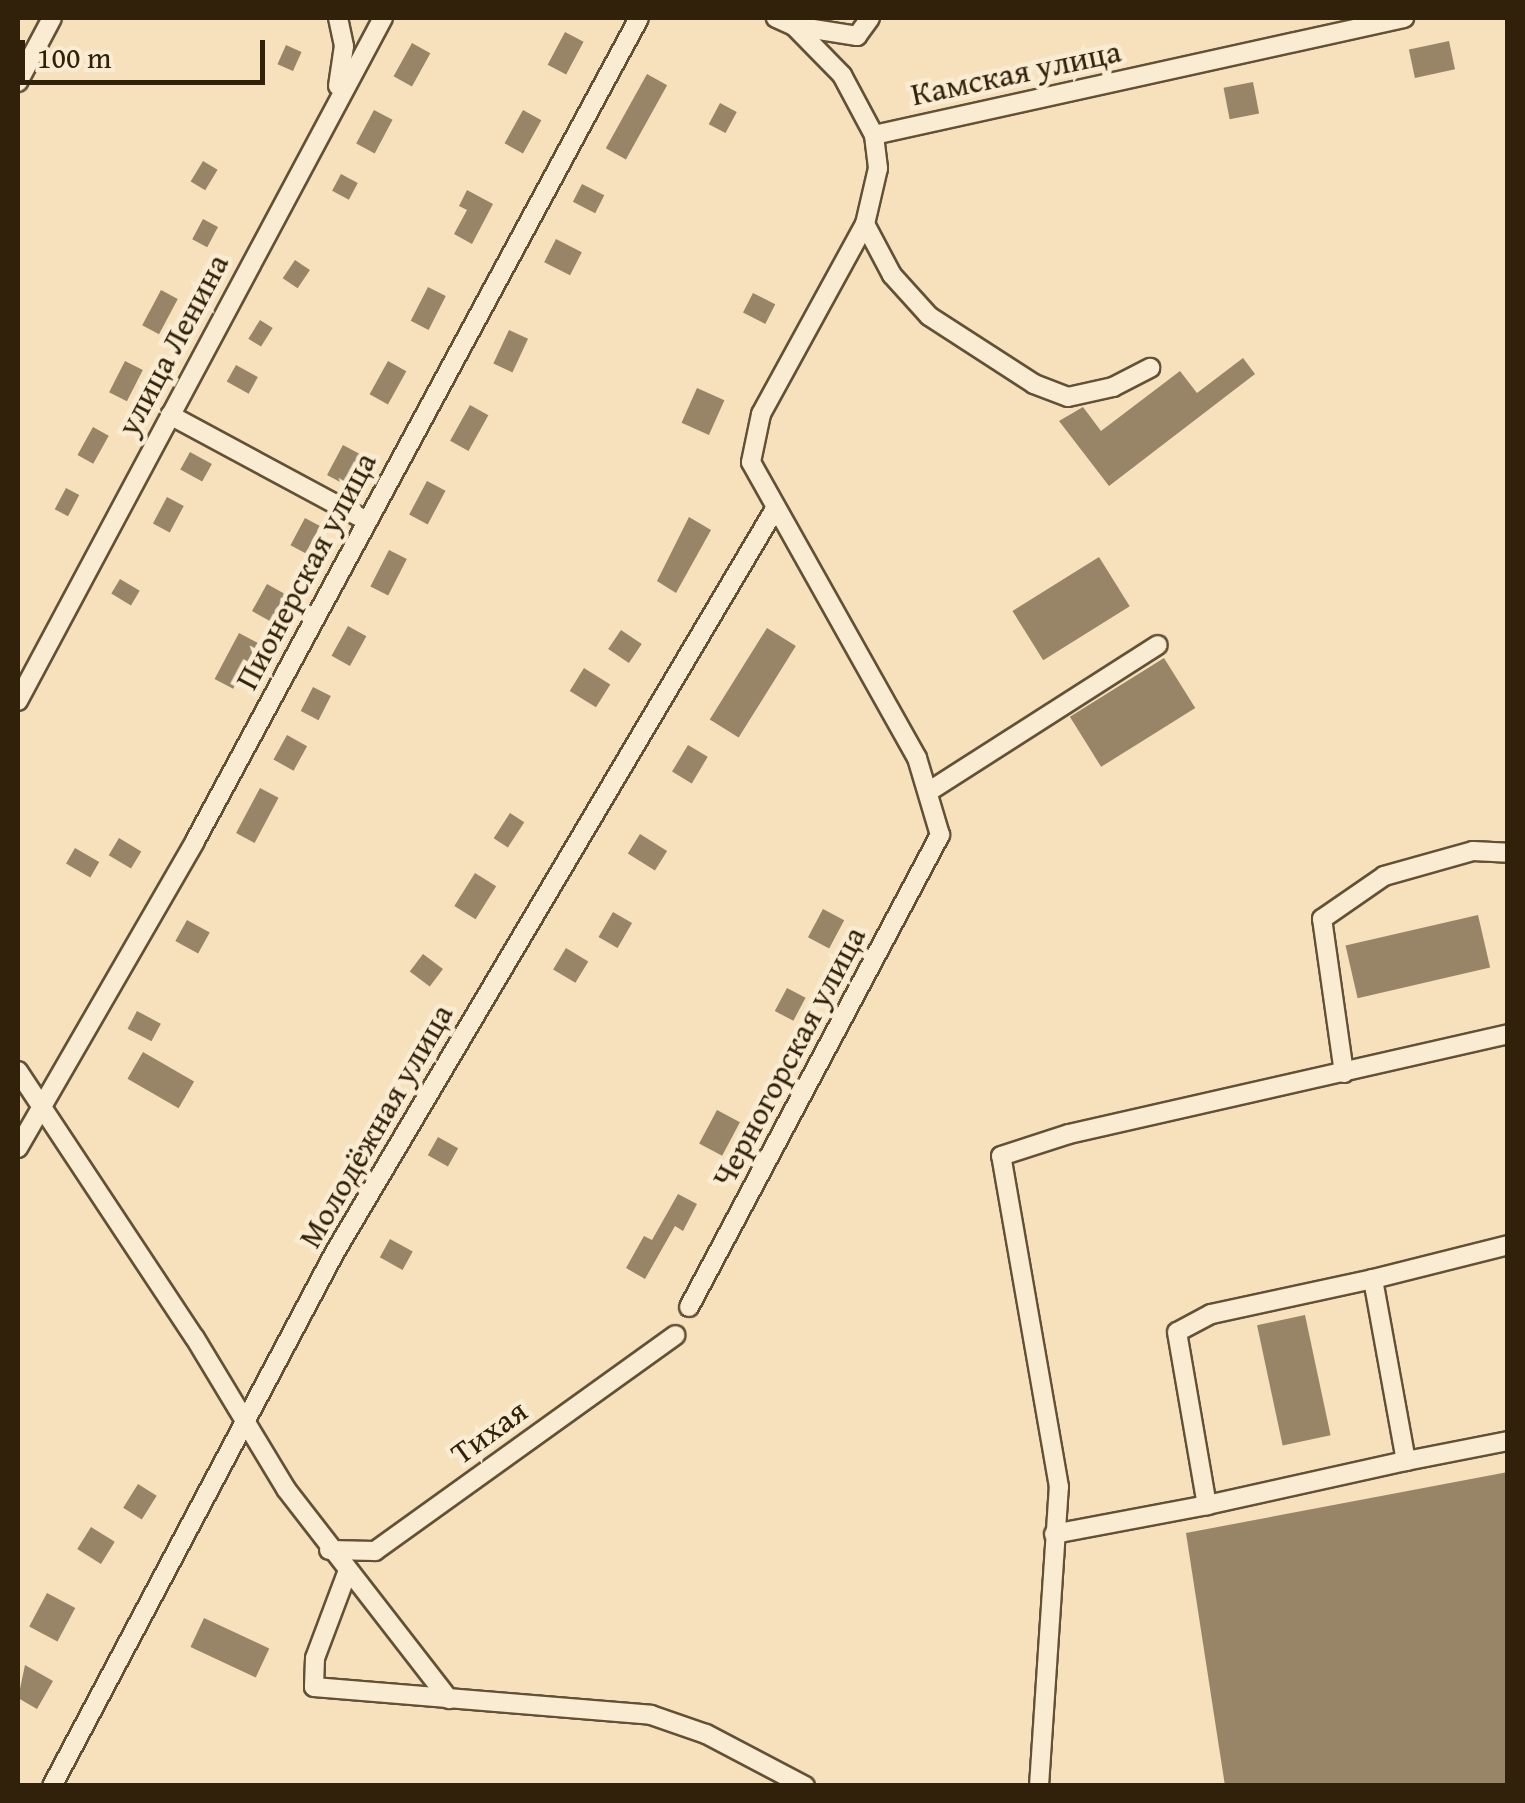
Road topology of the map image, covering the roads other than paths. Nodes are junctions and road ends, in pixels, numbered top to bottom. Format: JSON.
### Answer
{"nodes":[{"id":1,"x":52,"y":18,"type":"edge"},
{"id":2,"x":338,"y":18,"type":"edge"},
{"id":3,"x":382,"y":18,"type":"edge"},
{"id":4,"x":639,"y":18,"type":"edge"},
{"id":5,"x":776,"y":18,"type":"edge"},
{"id":6,"x":870,"y":18,"type":"edge"},
{"id":7,"x":1404,"y":18,"type":"edge"},
{"id":8,"x":794,"y":26,"type":"junction"},
{"id":9,"x":18,"y":82,"type":"edge"},
{"id":10,"x":336,"y":97,"type":"junction"},
{"id":11,"x":874,"y":135,"type":"junction"},
{"id":12,"x":864,"y":224,"type":"junction"},
{"id":13,"x":1150,"y":368,"type":"dead end"},
{"id":14,"x":170,"y":414,"type":"junction"},
{"id":15,"x":775,"y":509,"type":"junction"},
{"id":16,"x":367,"y":521,"type":"junction"},
{"id":17,"x":1158,"y":645,"type":"dead end"},
{"id":18,"x":18,"y":700,"type":"edge"},
{"id":19,"x":931,"y":790,"type":"junction"},
{"id":20,"x":1508,"y":853,"type":"edge"},
{"id":21,"x":1508,"y":1034,"type":"edge"},
{"id":22,"x":18,"y":1070,"type":"edge"},
{"id":23,"x":1344,"y":1073,"type":"junction"},
{"id":24,"x":40,"y":1109,"type":"junction"},
{"id":25,"x":18,"y":1148,"type":"edge"},
{"id":26,"x":1508,"y":1245,"type":"edge"},
{"id":27,"x":1373,"y":1279,"type":"junction"},
{"id":28,"x":689,"y":1307,"type":"dead end"},
{"id":29,"x":676,"y":1335,"type":"dead end"},
{"id":30,"x":245,"y":1424,"type":"junction"},
{"id":31,"x":1508,"y":1441,"type":"edge"},
{"id":32,"x":1406,"y":1461,"type":"junction"},
{"id":33,"x":1207,"y":1505,"type":"junction"},
{"id":34,"x":1054,"y":1534,"type":"junction"},
{"id":35,"x":330,"y":1550,"type":"junction"},
{"id":36,"x":347,"y":1573,"type":"junction"},
{"id":37,"x":449,"y":1699,"type":"junction"},
{"id":38,"x":52,"y":1786,"type":"edge"},
{"id":39,"x":805,"y":1786,"type":"edge"},
{"id":40,"x":1039,"y":1786,"type":"edge"}],
"edges":[{"from":1,"to":9,"type":"street"},
{"from":2,"to":10,"type":"street"},
{"from":3,"to":10,"type":"street","name":"улица Ленина"},
{"from":4,"to":16,"type":"street","name":"Пионерская улица"},
{"from":5,"to":8,"type":"street"},
{"from":6,"to":8,"type":"street"},
{"from":7,"to":11,"type":"street","name":"Камская улица"},
{"from":8,"to":11,"type":"street"},
{"from":10,"to":14,"type":"street","name":"улица Ленина"},
{"from":11,"to":12,"type":"street"},
{"from":12,"to":13,"type":"street"},
{"from":12,"to":15,"type":"street"},
{"from":14,"to":16,"type":"street"},
{"from":14,"to":18,"type":"street","name":"улица Ленина"},
{"from":15,"to":19,"type":"street"},
{"from":15,"to":30,"type":"street","name":"Молодёжная улица"},
{"from":16,"to":24,"type":"street","name":"Пионерская улица"},
{"from":17,"to":19,"type":"street"},
{"from":19,"to":28,"type":"street","name":"Черногорская улица"},
{"from":20,"to":23,"type":"street"},
{"from":21,"to":23,"type":"street"},
{"from":22,"to":24,"type":"street"},
{"from":23,"to":34,"type":"street"},
{"from":24,"to":25,"type":"street","name":"Пионерская улица"},
{"from":24,"to":30,"type":"street"},
{"from":26,"to":27,"type":"street"},
{"from":27,"to":32,"type":"street"},
{"from":27,"to":33,"type":"street"},
{"from":29,"to":35,"type":"street","name":"Тихая"},
{"from":30,"to":35,"type":"street"},
{"from":30,"to":38,"type":"street","name":"Молодёжная улица"},
{"from":31,"to":32,"type":"street"},
{"from":32,"to":33,"type":"street"},
{"from":33,"to":34,"type":"street"},
{"from":34,"to":40,"type":"street"},
{"from":35,"to":36,"type":"street"},
{"from":36,"to":37,"type":"street"},
{"from":36,"to":37,"type":"street"},
{"from":37,"to":39,"type":"street"}]}
